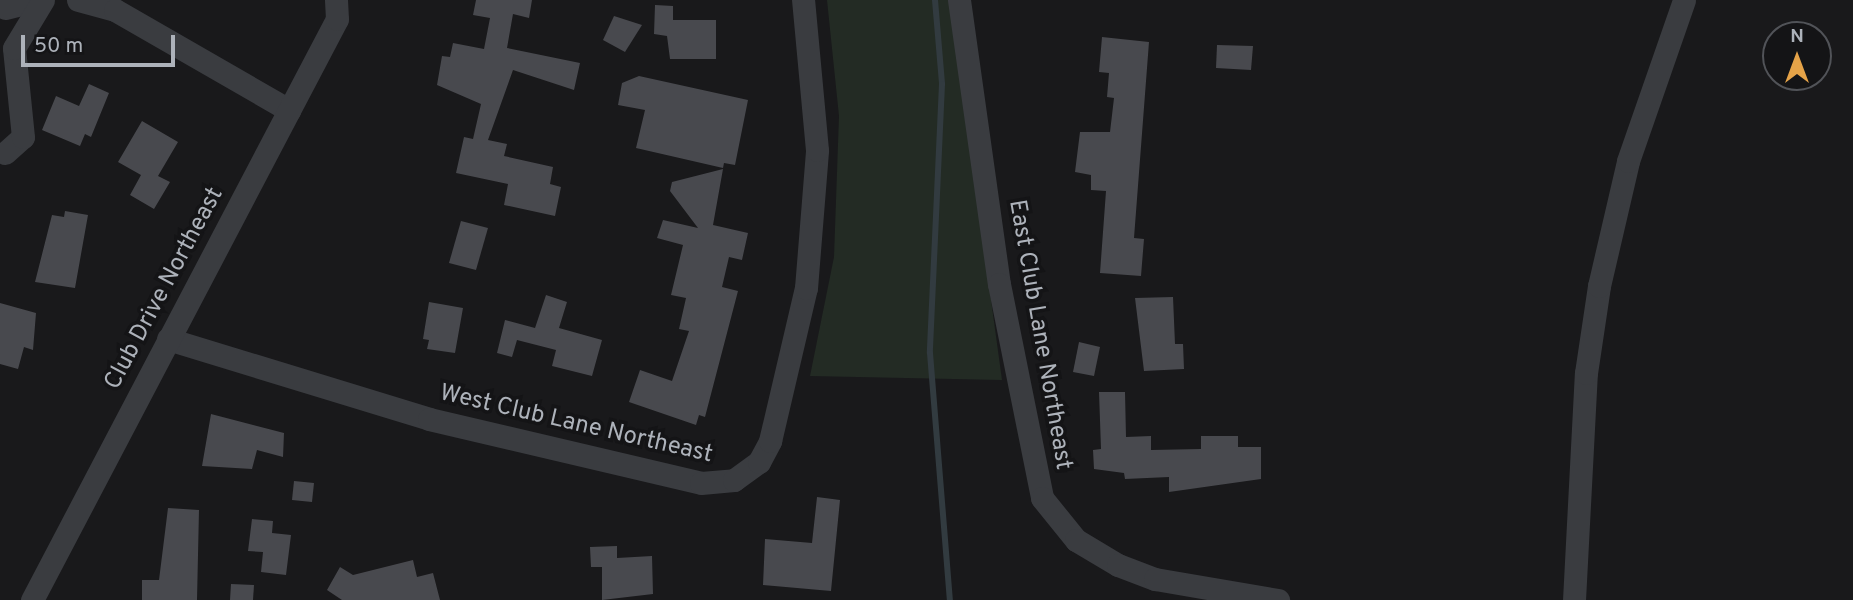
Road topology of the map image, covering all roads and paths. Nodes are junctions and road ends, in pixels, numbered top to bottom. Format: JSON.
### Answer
{"nodes":[{"id":1,"x":36,"y":0,"type":"edge"},
{"id":2,"x":43,"y":0,"type":"edge"},
{"id":3,"x":78,"y":0,"type":"edge"},
{"id":4,"x":803,"y":0,"type":"edge"},
{"id":5,"x":959,"y":0,"type":"edge"},
{"id":6,"x":1684,"y":0,"type":"edge"},
{"id":7,"x":340,"y":6,"type":"edge"},
{"id":8,"x":5,"y":8,"type":"dead end"},
{"id":9,"x":289,"y":110,"type":"junction"},
{"id":10,"x":5,"y":153,"type":"dead end"},
{"id":11,"x":168,"y":339,"type":"junction"},
{"id":12,"x":32,"y":600,"type":"edge"},
{"id":13,"x":1278,"y":600,"type":"edge"},
{"id":14,"x":1574,"y":600,"type":"edge"}],
"edges":[{"from":1,"to":8,"type":"street"},
{"from":2,"to":10,"type":"street"},
{"from":3,"to":9,"type":"street"},
{"from":4,"to":11,"type":"street","name":"West Club Lane Northeast"},
{"from":5,"to":13,"type":"street","name":"East Club Lane Northeast"},
{"from":6,"to":14,"type":"street"},
{"from":7,"to":9,"type":"street","name":"Club Drive Northeast"},
{"from":9,"to":11,"type":"street","name":"Club Drive Northeast"},
{"from":11,"to":12,"type":"street","name":"Club Drive Northeast"}]}
